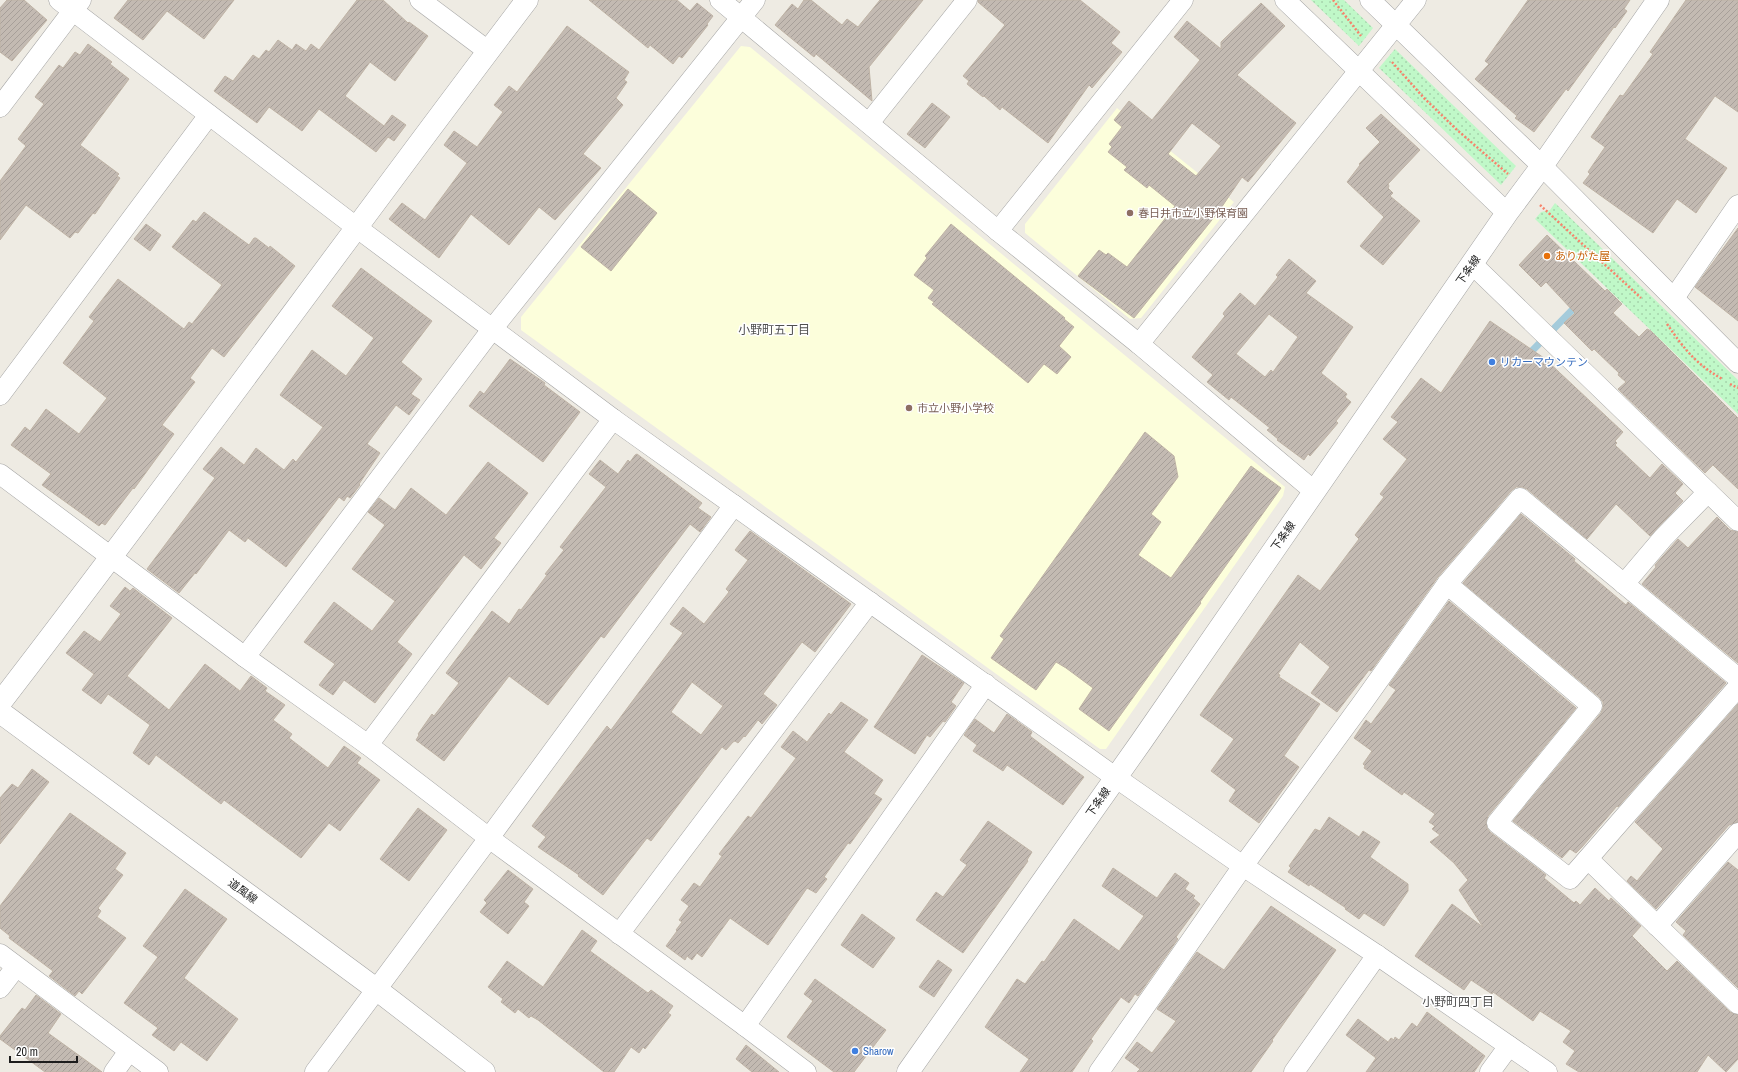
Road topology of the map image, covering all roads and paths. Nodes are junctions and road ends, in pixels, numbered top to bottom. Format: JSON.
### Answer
{"nodes":[{"id":1,"x":420,"y":0,"type":"edge"},
{"id":2,"x":527,"y":0,"type":"edge"},
{"id":3,"x":720,"y":0,"type":"edge"},
{"id":4,"x":755,"y":0,"type":"edge"},
{"id":5,"x":967,"y":0,"type":"edge"},
{"id":6,"x":1183,"y":0,"type":"edge"},
{"id":7,"x":1285,"y":0,"type":"edge"},
{"id":8,"x":1370,"y":0,"type":"edge"},
{"id":9,"x":1416,"y":0,"type":"edge"},
{"id":10,"x":1658,"y":0,"type":"edge"},
{"id":11,"x":71,"y":4,"type":"edge"},
{"id":12,"x":741,"y":17,"type":"junction"},
{"id":13,"x":1396,"y":25,"type":"junction"},
{"id":14,"x":488,"y":51,"type":"junction"},
{"id":15,"x":1358,"y":72,"type":"junction"},
{"id":16,"x":0,"y":107,"type":"edge"},
{"id":17,"x":209,"y":115,"type":"junction"},
{"id":18,"x":869,"y":123,"type":"junction"},
{"id":19,"x":1542,"y":166,"type":"junction"},
{"id":20,"x":1738,"y":205,"type":"edge"},
{"id":21,"x":1507,"y":213,"type":"junction"},
{"id":22,"x":356,"y":227,"type":"junction"},
{"id":23,"x":998,"y":230,"type":"junction"},
{"id":24,"x":1472,"y":264,"type":"junction"},
{"id":25,"x":1674,"y":298,"type":"junction"},
{"id":26,"x":493,"y":328,"type":"junction"},
{"id":27,"x":1139,"y":344,"type":"junction"},
{"id":28,"x":1738,"y":363,"type":"edge"},
{"id":29,"x":0,"y":394,"type":"edge"},
{"id":30,"x":613,"y":419,"type":"junction"},
{"id":31,"x":0,"y":474,"type":"edge"},
{"id":32,"x":1314,"y":491,"type":"junction"},
{"id":33,"x":1708,"y":492,"type":"junction"},
{"id":34,"x":734,"y":505,"type":"junction"},
{"id":35,"x":1738,"y":521,"type":"edge"},
{"id":36,"x":112,"y":558,"type":"junction"},
{"id":37,"x":1447,"y":584,"type":"junction"},
{"id":38,"x":1624,"y":584,"type":"junction"},
{"id":39,"x":870,"y":602,"type":"junction"},
{"id":40,"x":245,"y":657,"type":"junction"},
{"id":41,"x":1738,"y":678,"type":"edge"},
{"id":42,"x":986,"y":684,"type":"junction"},
{"id":43,"x":1738,"y":687,"type":"edge"},
{"id":44,"x":0,"y":703,"type":"edge"},
{"id":45,"x":0,"y":712,"type":"edge"},
{"id":46,"x":368,"y":745,"type":"junction"},
{"id":47,"x":1115,"y":777,"type":"junction"},
{"id":48,"x":1738,"y":833,"type":"edge"},
{"id":49,"x":490,"y":838,"type":"junction"},
{"id":50,"x":1588,"y":859,"type":"junction"},
{"id":51,"x":1243,"y":866,"type":"junction"},
{"id":52,"x":1657,"y":926,"type":"junction"},
{"id":53,"x":619,"y":934,"type":"junction"},
{"id":54,"x":0,"y":954,"type":"edge"},
{"id":55,"x":1377,"y":955,"type":"junction"},
{"id":56,"x":16,"y":967,"type":"junction"},
{"id":57,"x":0,"y":988,"type":"edge"},
{"id":58,"x":376,"y":989,"type":"junction"},
{"id":59,"x":1736,"y":999,"type":"edge"},
{"id":60,"x":745,"y":1026,"type":"junction"},
{"id":61,"x":1509,"y":1046,"type":"junction"},
{"id":62,"x":129,"y":1051,"type":"junction"},
{"id":63,"x":114,"y":1072,"type":"edge"},
{"id":64,"x":158,"y":1072,"type":"edge"},
{"id":65,"x":315,"y":1072,"type":"edge"},
{"id":66,"x":484,"y":1072,"type":"edge"},
{"id":67,"x":806,"y":1072,"type":"edge"},
{"id":68,"x":908,"y":1072,"type":"edge"},
{"id":69,"x":1099,"y":1072,"type":"edge"},
{"id":70,"x":1294,"y":1072,"type":"edge"},
{"id":71,"x":1490,"y":1072,"type":"edge"},
{"id":72,"x":1547,"y":1072,"type":"edge"}],
"edges":[{"from":1,"to":14,"type":"street"},
{"from":2,"to":14,"type":"street"},
{"from":3,"to":12,"type":"street"},
{"from":4,"to":12,"type":"street"},
{"from":5,"to":18,"type":"street"},
{"from":6,"to":23,"type":"street"},
{"from":7,"to":15,"type":"street"},
{"from":8,"to":13,"type":"street"},
{"from":9,"to":13,"type":"street"},
{"from":10,"to":19,"type":"street","name":"下条線"},
{"from":11,"to":16,"type":"street"},
{"from":11,"to":17,"type":"street"},
{"from":12,"to":18,"type":"street"},
{"from":12,"to":26,"type":"street"},
{"from":13,"to":15,"type":"street"},
{"from":13,"to":19,"type":"street"},
{"from":14,"to":22,"type":"street"},
{"from":15,"to":21,"type":"street"},
{"from":15,"to":27,"type":"street"},
{"from":17,"to":22,"type":"street"},
{"from":17,"to":29,"type":"street"},
{"from":18,"to":23,"type":"street"},
{"from":19,"to":21,"type":"street","name":"下条線"},
{"from":19,"to":25,"type":"street"},
{"from":20,"to":25,"type":"street"},
{"from":21,"to":24,"type":"street","name":"下条線"},
{"from":22,"to":26,"type":"street"},
{"from":22,"to":36,"type":"street"},
{"from":23,"to":27,"type":"street"},
{"from":24,"to":32,"type":"street","name":"下条線"},
{"from":24,"to":33,"type":"street"},
{"from":25,"to":28,"type":"street"},
{"from":26,"to":30,"type":"street"},
{"from":26,"to":40,"type":"street"},
{"from":27,"to":32,"type":"street"},
{"from":30,"to":34,"type":"street"},
{"from":30,"to":46,"type":"street"},
{"from":31,"to":36,"type":"street"},
{"from":32,"to":47,"type":"street","name":"下条線"},
{"from":33,"to":35,"type":"street"},
{"from":33,"to":38,"type":"street"},
{"from":34,"to":39,"type":"street"},
{"from":34,"to":49,"type":"street"},
{"from":36,"to":40,"type":"street"},
{"from":36,"to":44,"type":"street"},
{"from":37,"to":38,"type":"street"},
{"from":37,"to":50,"type":"street"},
{"from":37,"to":51,"type":"street"},
{"from":38,"to":41,"type":"street"},
{"from":39,"to":42,"type":"street"},
{"from":39,"to":53,"type":"street"},
{"from":40,"to":46,"type":"street"},
{"from":42,"to":47,"type":"street"},
{"from":42,"to":60,"type":"street"},
{"from":43,"to":50,"type":"street"},
{"from":45,"to":58,"type":"street","name":"道風線"},
{"from":46,"to":49,"type":"street"},
{"from":47,"to":51,"type":"street"},
{"from":47,"to":68,"type":"street","name":"下条線"},
{"from":48,"to":52,"type":"street"},
{"from":49,"to":53,"type":"street"},
{"from":49,"to":58,"type":"street"},
{"from":50,"to":52,"type":"street"},
{"from":51,"to":55,"type":"street"},
{"from":51,"to":69,"type":"street"},
{"from":52,"to":59,"type":"street"},
{"from":53,"to":60,"type":"street"},
{"from":54,"to":56,"type":"street"},
{"from":55,"to":61,"type":"street"},
{"from":55,"to":70,"type":"street"},
{"from":56,"to":57,"type":"street"},
{"from":56,"to":62,"type":"street"},
{"from":58,"to":65,"type":"street"},
{"from":58,"to":66,"type":"street","name":"道風線"},
{"from":60,"to":67,"type":"street"},
{"from":61,"to":71,"type":"street"},
{"from":61,"to":72,"type":"street"},
{"from":62,"to":63,"type":"street"},
{"from":62,"to":64,"type":"street"}]}
